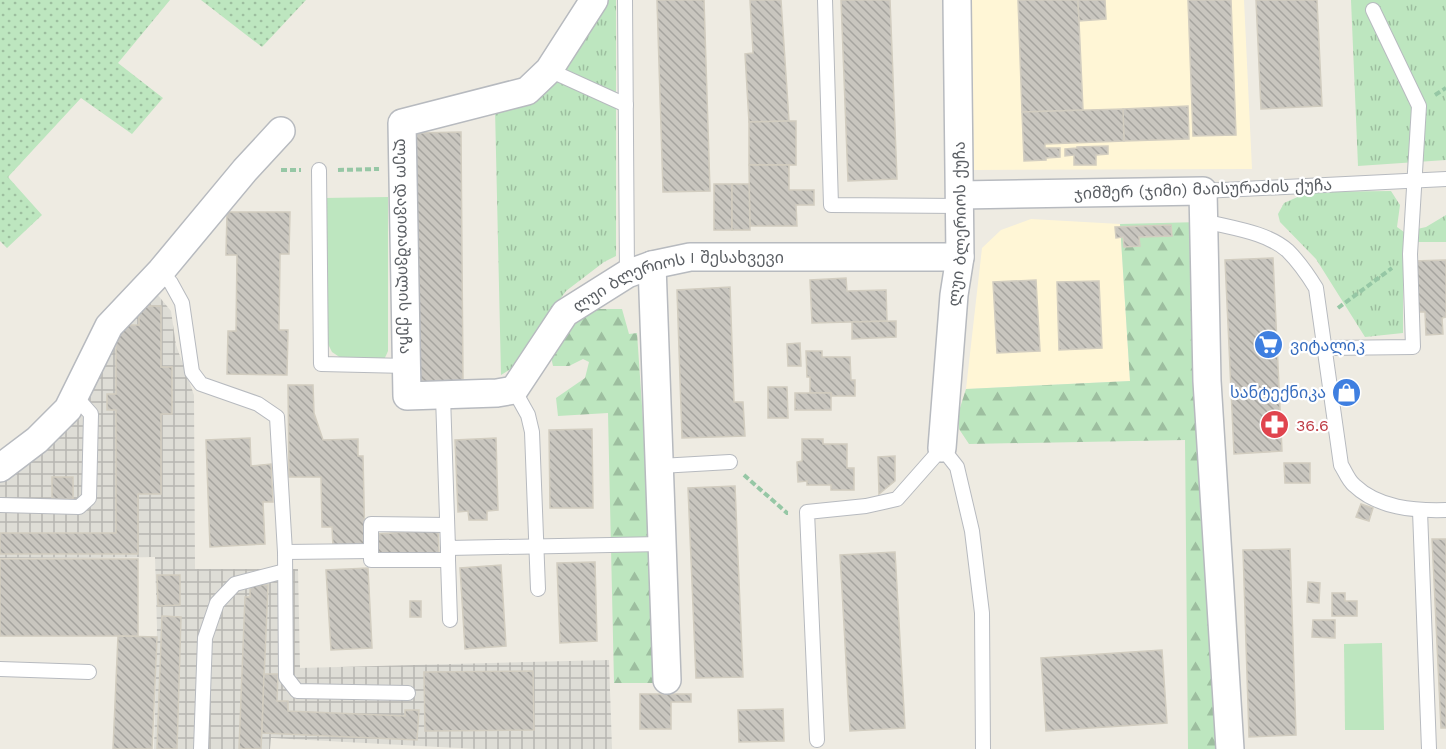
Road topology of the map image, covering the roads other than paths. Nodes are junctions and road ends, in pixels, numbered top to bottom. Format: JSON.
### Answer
{"nodes":[{"id":1,"x":594,"y":0,"type":"edge"},
{"id":2,"x":626,"y":0,"type":"edge"},
{"id":3,"x":825,"y":0,"type":"edge"},
{"id":4,"x":957,"y":0,"type":"edge"},
{"id":5,"x":1374,"y":10,"type":"dead end"},
{"id":6,"x":549,"y":70,"type":"junction"},
{"id":7,"x":626,"y":105,"type":"junction"},
{"id":8,"x":281,"y":131,"type":"dead end"},
{"id":9,"x":319,"y":170,"type":"dead end"},
{"id":10,"x":1446,"y":179,"type":"edge"},
{"id":11,"x":1414,"y":181,"type":"junction"},
{"id":12,"x":1203,"y":191,"type":"junction"},
{"id":13,"x":960,"y":200,"type":"junction"},
{"id":14,"x":1204,"y":221,"type":"junction"},
{"id":15,"x":960,"y":257,"type":"junction"},
{"id":16,"x":652,"y":265,"type":"junction"},
{"id":17,"x":161,"y":271,"type":"junction"},
{"id":18,"x":627,"y":274,"type":"junction"},
{"id":19,"x":1325,"y":348,"type":"junction"},
{"id":20,"x":407,"y":366,"type":"junction"},
{"id":21,"x":514,"y":390,"type":"junction"},
{"id":22,"x":75,"y":396,"type":"junction"},
{"id":23,"x":443,"y":396,"type":"junction"},
{"id":24,"x":942,"y":448,"type":"junction"},
{"id":25,"x":730,"y":462,"type":"road end"},
{"id":26,"x":660,"y":466,"type":"junction"},
{"id":27,"x":0,"y":468,"type":"edge"},
{"id":28,"x":0,"y":505,"type":"edge"},
{"id":29,"x":1446,"y":510,"type":"edge"},
{"id":30,"x":1420,"y":511,"type":"junction"},
{"id":31,"x":447,"y":525,"type":"junction"},
{"id":32,"x":662,"y":544,"type":"junction"},
{"id":33,"x":537,"y":547,"type":"junction"},
{"id":34,"x":371,"y":551,"type":"junction"},
{"id":35,"x":285,"y":552,"type":"junction"},
{"id":36,"x":448,"y":554,"type":"junction"},
{"id":37,"x":285,"y":571,"type":"junction"},
{"id":38,"x":538,"y":589,"type":"dead end"},
{"id":39,"x":450,"y":620,"type":"dead end"},
{"id":40,"x":0,"y":669,"type":"edge"},
{"id":41,"x":89,"y":672,"type":"dead end"},
{"id":42,"x":667,"y":680,"type":"dead end"},
{"id":43,"x":408,"y":693,"type":"dead end"},
{"id":44,"x":817,"y":740,"type":"dead end"},
{"id":45,"x":201,"y":749,"type":"edge"},
{"id":46,"x":983,"y":749,"type":"edge"},
{"id":47,"x":1230,"y":749,"type":"edge"},
{"id":48,"x":1429,"y":749,"type":"edge"}],
"edges":[{"from":1,"to":6,"type":"street","name":"ლეო დავითაშვილის ქუჩა"},
{"from":2,"to":7,"type":"lane"},
{"from":3,"to":13,"type":"lane"},
{"from":4,"to":13,"type":"street","name":"ლუი ბლერიოს ქუჩა"},
{"from":5,"to":11,"type":"lane"},
{"from":6,"to":7,"type":"lane"},
{"from":6,"to":20,"type":"street","name":"ლეო დავითაშვილის ქუჩა"},
{"from":7,"to":18,"type":"lane"},
{"from":8,"to":17,"type":"street"},
{"from":9,"to":20,"type":"lane"},
{"from":10,"to":11,"type":"lane","name":"ჯიმშერ (ჯიმი) მაისურაძის ქუჩა"},
{"from":11,"to":12,"type":"lane","name":"ჯიმშერ (ჯიმი) მაისურაძის ქუჩა"},
{"from":11,"to":19,"type":"lane"},
{"from":12,"to":13,"type":"street","name":"ჯიმშერ (ჯიმი) მაისურაძის ქუჩა"},
{"from":12,"to":14,"type":"street"},
{"from":13,"to":15,"type":"street","name":"ლუი ბლერიოს ქუჩა"},
{"from":14,"to":19,"type":"lane"},
{"from":14,"to":47,"type":"street"},
{"from":15,"to":16,"type":"street","name":"ლუი ბლერიოს I შესახვევი"},
{"from":15,"to":24,"type":"street","name":"ლუი ბლერიოს ქუჩა"},
{"from":16,"to":18,"type":"street","name":"ლუი ბლერიოს I შესახვევი"},
{"from":16,"to":26,"type":"street"},
{"from":17,"to":22,"type":"street"},
{"from":17,"to":35,"type":"lane"},
{"from":18,"to":21,"type":"street","name":"ლუი ბლერიოს I შესახვევი"},
{"from":19,"to":30,"type":"lane"},
{"from":20,"to":23,"type":"street","name":"ლეო დავითაშვილის ქუჩა"},
{"from":21,"to":23,"type":"street"},
{"from":21,"to":33,"type":"lane"},
{"from":22,"to":27,"type":"street"},
{"from":22,"to":28,"type":"lane"},
{"from":23,"to":31,"type":"lane"},
{"from":24,"to":44,"type":"lane"},
{"from":24,"to":46,"type":"lane"},
{"from":25,"to":26,"type":"lane"},
{"from":26,"to":32,"type":"street"},
{"from":29,"to":30,"type":"lane"},
{"from":30,"to":48,"type":"lane"},
{"from":31,"to":34,"type":"lane"},
{"from":31,"to":36,"type":"lane"},
{"from":32,"to":33,"type":"lane"},
{"from":32,"to":42,"type":"street"},
{"from":33,"to":36,"type":"lane"},
{"from":33,"to":38,"type":"lane"},
{"from":34,"to":35,"type":"lane"},
{"from":34,"to":36,"type":"lane"},
{"from":35,"to":37,"type":"lane"},
{"from":36,"to":39,"type":"lane"},
{"from":37,"to":43,"type":"lane"},
{"from":37,"to":45,"type":"lane"},
{"from":40,"to":41,"type":"lane"}]}
